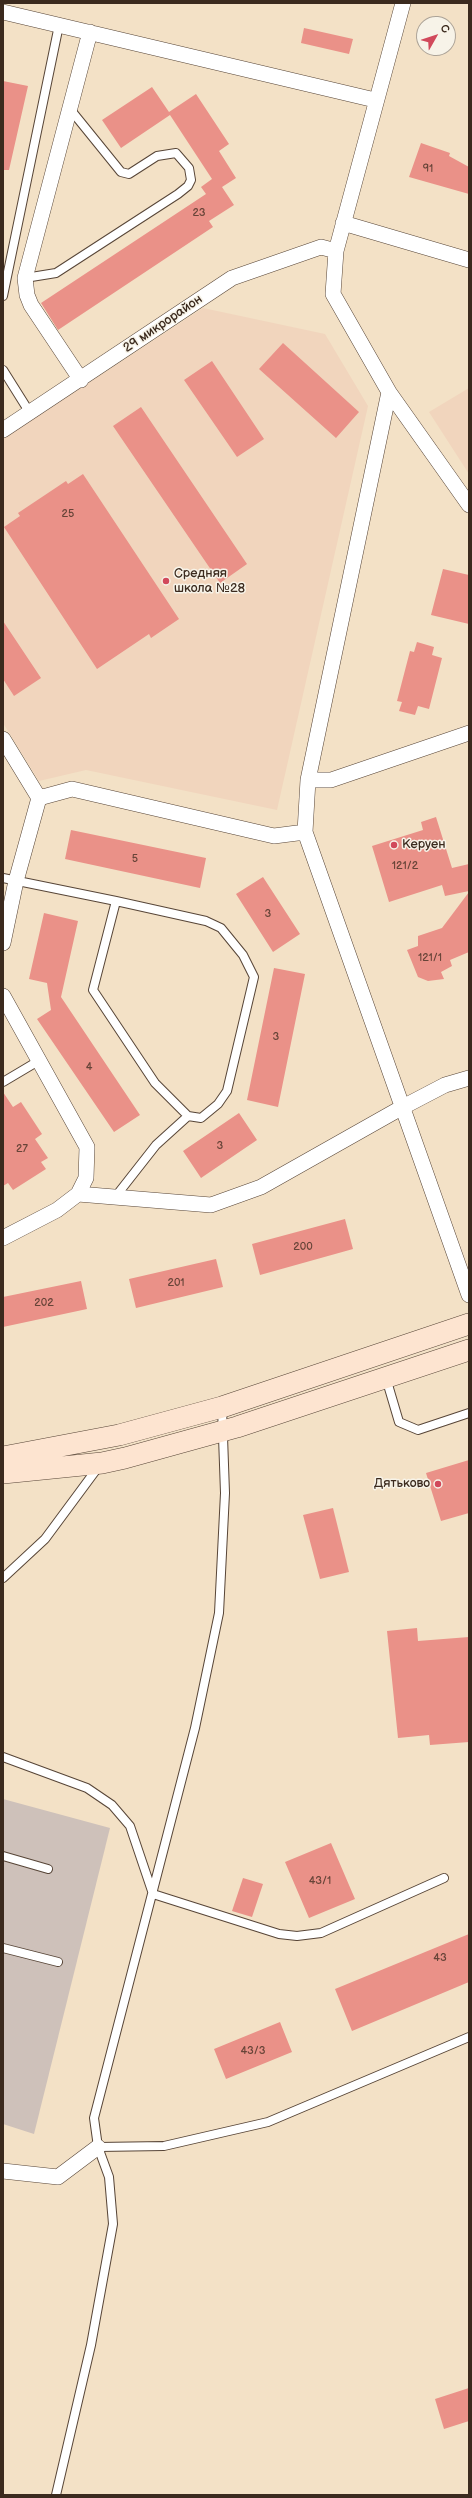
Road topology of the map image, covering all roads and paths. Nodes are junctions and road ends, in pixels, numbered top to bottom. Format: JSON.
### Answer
{"nodes":[{"id":1,"x":403,"y":3,"type":"edge"},
{"id":2,"x":3,"y":12,"type":"edge"},
{"id":3,"x":59,"y":25,"type":"junction"},
{"id":4,"x":90,"y":32,"type":"junction"},
{"id":5,"x":375,"y":100,"type":"junction"},
{"id":6,"x":70,"y":109,"type":"junction"},
{"id":7,"x":343,"y":223,"type":"junction"},
{"id":8,"x":336,"y":251,"type":"junction"},
{"id":9,"x":469,"y":260,"type":"edge"},
{"id":10,"x":25,"y":278,"type":"junction"},
{"id":11,"x":3,"y":296,"type":"edge"},
{"id":12,"x":3,"y":370,"type":"edge"},
{"id":13,"x":81,"y":380,"type":"junction"},
{"id":14,"x":389,"y":392,"type":"junction"},
{"id":15,"x":30,"y":413,"type":"junction"},
{"id":16,"x":3,"y":430,"type":"edge"},
{"id":17,"x":469,"y":505,"type":"edge"},
{"id":18,"x":469,"y":733,"type":"edge"},
{"id":19,"x":3,"y":739,"type":"edge"},
{"id":20,"x":308,"y":780,"type":"junction"},
{"id":21,"x":39,"y":798,"type":"junction"},
{"id":22,"x":305,"y":832,"type":"junction"},
{"id":23,"x":10,"y":879,"type":"edge"},
{"id":24,"x":116,"y":901,"type":"junction"},
{"id":25,"x":3,"y":943,"type":"edge"},
{"id":26,"x":3,"y":996,"type":"edge"},
{"id":27,"x":40,"y":1060,"type":"junction"},
{"id":28,"x":469,"y":1078,"type":"edge"},
{"id":29,"x":3,"y":1082,"type":"edge"},
{"id":30,"x":401,"y":1108,"type":"junction"},
{"id":31,"x":188,"y":1116,"type":"junction"},
{"id":32,"x":78,"y":1194,"type":"junction"},
{"id":33,"x":116,"y":1196,"type":"junction"},
{"id":34,"x":3,"y":1238,"type":"edge"},
{"id":35,"x":469,"y":1295,"type":"edge"},
{"id":36,"x":469,"y":1324,"type":"edge"},
{"id":37,"x":469,"y":1350,"type":"edge"},
{"id":38,"x":386,"y":1378,"type":"junction"},
{"id":39,"x":222,"y":1407,"type":"junction"},
{"id":40,"x":469,"y":1412,"type":"edge"},
{"id":41,"x":222,"y":1430,"type":"junction"},
{"id":42,"x":3,"y":1457,"type":"edge"},
{"id":43,"x":102,"y":1463,"type":"junction"},
{"id":44,"x":3,"y":1473,"type":"edge"},
{"id":45,"x":3,"y":1578,"type":"edge"},
{"id":46,"x":3,"y":1756,"type":"edge"},
{"id":47,"x":3,"y":1856,"type":"edge"},
{"id":48,"x":48,"y":1869,"type":"dead end"},
{"id":49,"x":444,"y":1878,"type":"dead end"},
{"id":50,"x":153,"y":1894,"type":"junction"},
{"id":51,"x":3,"y":1948,"type":"edge"},
{"id":52,"x":58,"y":1962,"type":"dead end"},
{"id":53,"x":469,"y":2038,"type":"edge"},
{"id":54,"x":98,"y":2147,"type":"junction"},
{"id":55,"x":3,"y":2171,"type":"edge"},
{"id":56,"x":56,"y":2495,"type":"edge"}],
"edges":[{"from":1,"to":5,"type":"street"},
{"from":2,"to":3,"type":"street"},
{"from":3,"to":4,"type":"street"},
{"from":3,"to":11,"type":"lane"},
{"from":4,"to":5,"type":"street"},
{"from":4,"to":6,"type":"street"},
{"from":5,"to":7,"type":"street"},
{"from":6,"to":10,"type":"street"},
{"from":6,"to":10,"type":"lane"},
{"from":7,"to":8,"type":"street"},
{"from":7,"to":9,"type":"street"},
{"from":8,"to":13,"type":"street","name":"29 микрорайон"},
{"from":8,"to":14,"type":"street"},
{"from":10,"to":13,"type":"street"},
{"from":12,"to":15,"type":"lane"},
{"from":13,"to":15,"type":"street","name":"29 микрорайон"},
{"from":14,"to":17,"type":"street"},
{"from":14,"to":20,"type":"street"},
{"from":15,"to":16,"type":"street","name":"29 микрорайон"},
{"from":18,"to":20,"type":"street"},
{"from":19,"to":21,"type":"street"},
{"from":20,"to":22,"type":"street"},
{"from":21,"to":22,"type":"street"},
{"from":21,"to":23,"type":"street"},
{"from":22,"to":30,"type":"street"},
{"from":23,"to":24,"type":"lane"},
{"from":23,"to":25,"type":"street"},
{"from":24,"to":31,"type":"lane"},
{"from":24,"to":31,"type":"lane"},
{"from":26,"to":27,"type":"street"},
{"from":27,"to":29,"type":"lane"},
{"from":27,"to":32,"type":"street"},
{"from":28,"to":30,"type":"street"},
{"from":30,"to":33,"type":"street"},
{"from":30,"to":35,"type":"street"},
{"from":31,"to":33,"type":"lane"},
{"from":32,"to":33,"type":"street"},
{"from":32,"to":34,"type":"street"},
{"from":36,"to":39,"type":"main road"},
{"from":37,"to":38,"type":"main road"},
{"from":38,"to":40,"type":"lane"},
{"from":38,"to":41,"type":"main road"},
{"from":39,"to":41,"type":"lane"},
{"from":39,"to":42,"type":"main road"},
{"from":41,"to":43,"type":"main road"},
{"from":41,"to":50,"type":"lane"},
{"from":43,"to":44,"type":"main road"},
{"from":43,"to":45,"type":"lane"},
{"from":46,"to":50,"type":"lane"},
{"from":47,"to":48,"type":"lane"},
{"from":49,"to":50,"type":"lane"},
{"from":50,"to":54,"type":"lane"},
{"from":51,"to":52,"type":"lane"},
{"from":53,"to":54,"type":"lane"},
{"from":54,"to":55,"type":"street"},
{"from":54,"to":56,"type":"lane"}]}
